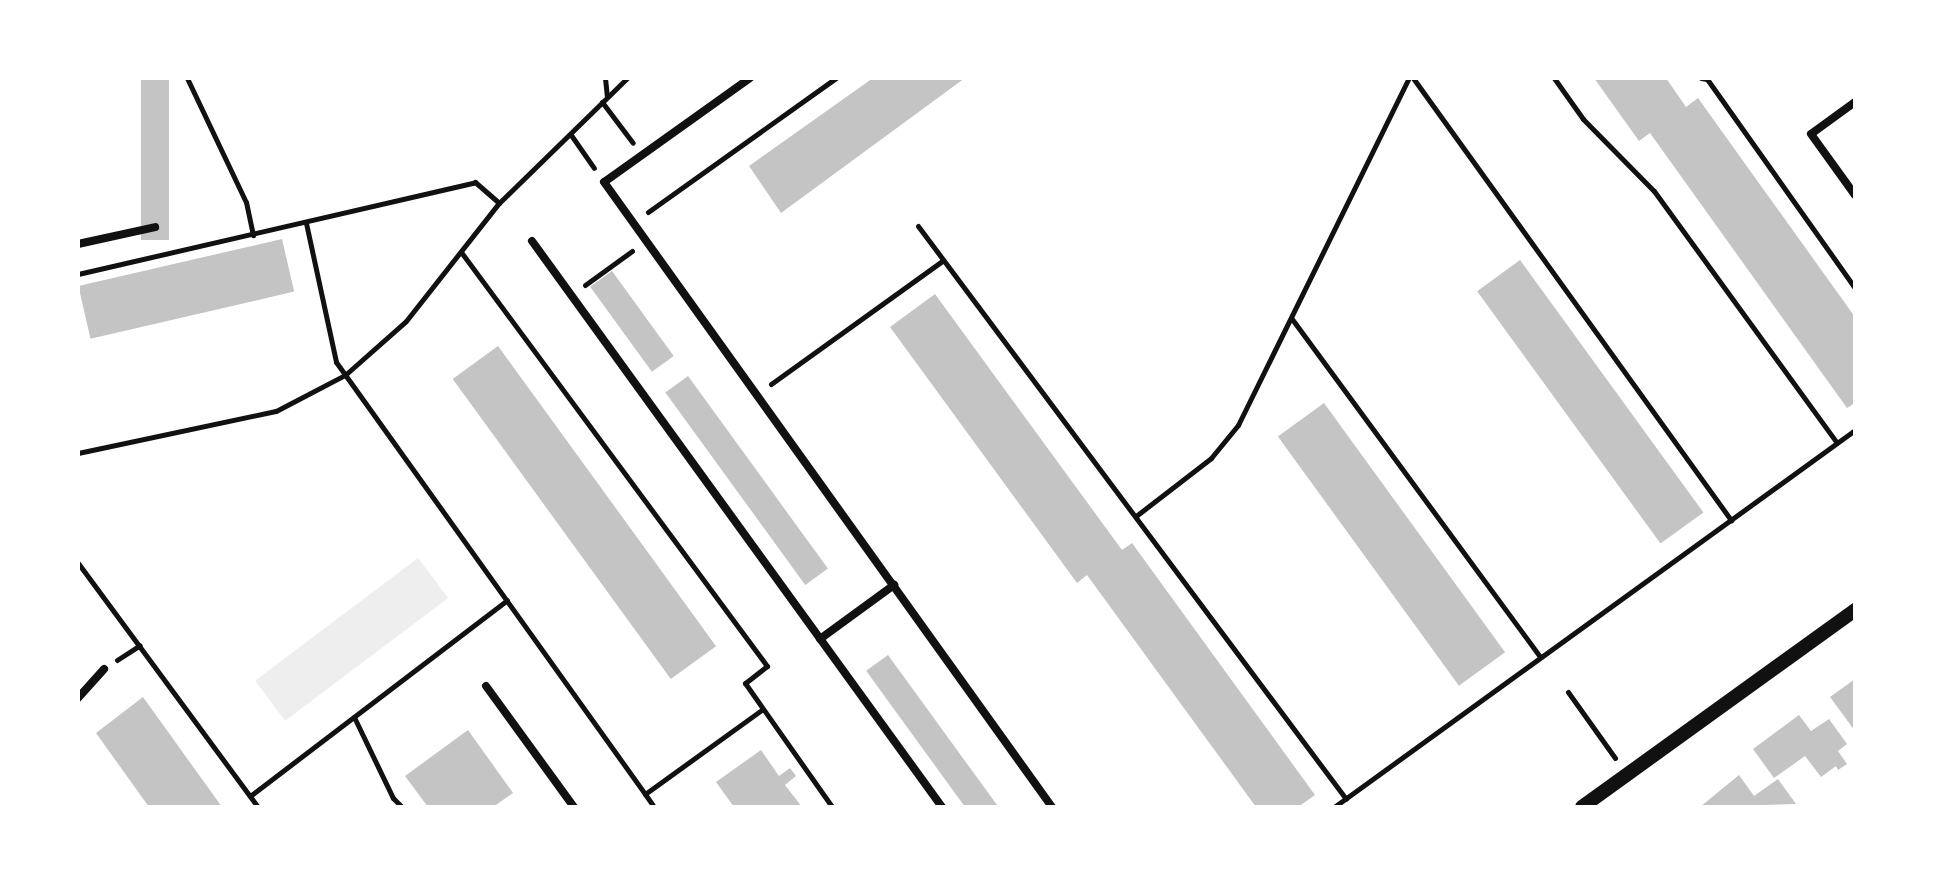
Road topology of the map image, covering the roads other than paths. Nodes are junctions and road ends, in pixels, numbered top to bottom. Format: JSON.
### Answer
{"nodes":[{"id":1,"x":750,"y":78,"type":"edge"},
{"id":2,"x":1855,"y":102,"type":"edge"},
{"id":3,"x":1855,"y":195,"type":"edge"},
{"id":4,"x":155,"y":227,"type":"dead end"},
{"id":5,"x":532,"y":241,"type":"dead end"},
{"id":6,"x":78,"y":244,"type":"edge"},
{"id":7,"x":894,"y":585,"type":"junction"},
{"id":8,"x":1855,"y":610,"type":"edge"},
{"id":9,"x":820,"y":639,"type":"junction"},
{"id":10,"x":104,"y":669,"type":"road end"},
{"id":11,"x":486,"y":686,"type":"dead end"},
{"id":12,"x":78,"y":698,"type":"edge"},
{"id":13,"x":574,"y":807,"type":"edge"},
{"id":14,"x":942,"y":807,"type":"edge"},
{"id":15,"x":1052,"y":807,"type":"edge"},
{"id":16,"x":1582,"y":807,"type":"edge"}],
"edges":[{"from":1,"to":7,"type":"street"},
{"from":2,"to":3,"type":"street"},
{"from":4,"to":6,"type":"street"},
{"from":5,"to":9,"type":"street"},
{"from":7,"to":9,"type":"street"},
{"from":7,"to":15,"type":"street"},
{"from":8,"to":16,"type":"street"},
{"from":9,"to":14,"type":"street"},
{"from":10,"to":12,"type":"street"},
{"from":11,"to":13,"type":"street"}]}
